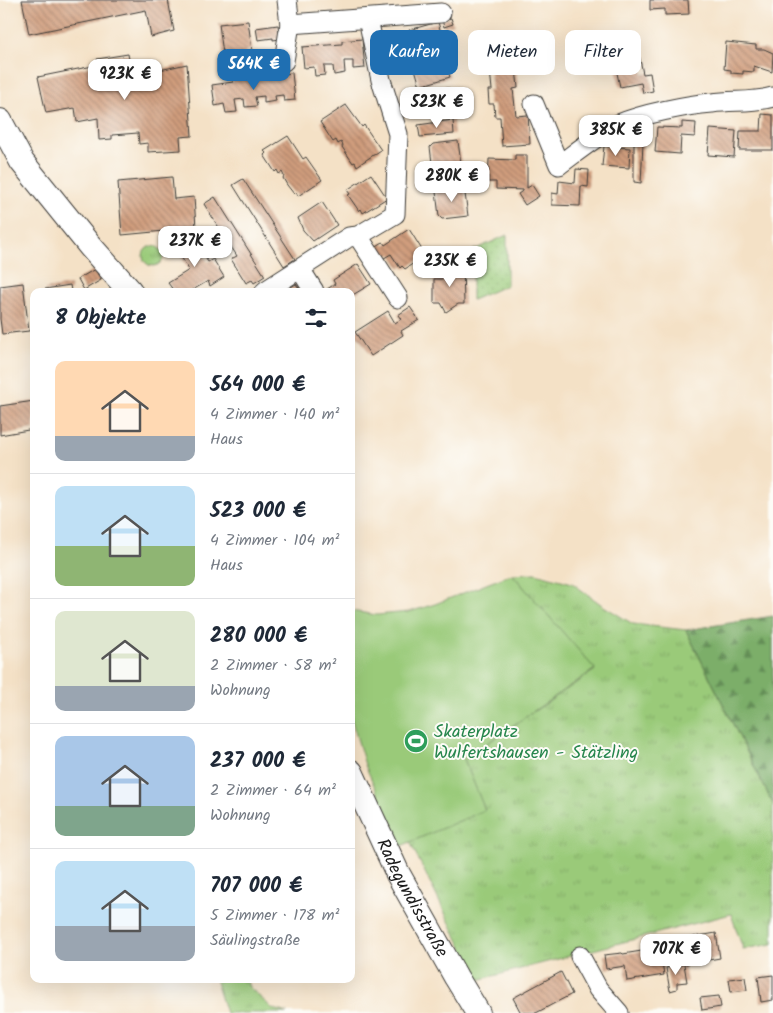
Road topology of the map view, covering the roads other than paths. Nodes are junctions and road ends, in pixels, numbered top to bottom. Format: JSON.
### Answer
{"nodes":[{"id":1,"x":287,"y":0,"type":"edge"},
{"id":2,"x":441,"y":13,"type":"dead end"},
{"id":3,"x":368,"y":20,"type":"junction"},
{"id":4,"x":290,"y":24,"type":"junction"},
{"id":5,"x":284,"y":61,"type":"dead end"},
{"id":6,"x":773,"y":97,"type":"edge"},
{"id":7,"x":534,"y":104,"type":"dead end"},
{"id":8,"x":0,"y":121,"type":"edge"},
{"id":9,"x":358,"y":236,"type":"junction"},
{"id":10,"x":300,"y":269,"type":"junction"},
{"id":11,"x":127,"y":288,"type":"edge"},
{"id":12,"x":270,"y":288,"type":"edge"},
{"id":13,"x":312,"y":288,"type":"edge"},
{"id":14,"x":398,"y":298,"type":"dead end"},
{"id":15,"x":355,"y":781,"type":"edge"},
{"id":16,"x":580,"y":956,"type":"dead end"},
{"id":17,"x":478,"y":1013,"type":"edge"},
{"id":18,"x":619,"y":1013,"type":"edge"}],
"edges":[{"from":1,"to":4,"type":"street"},
{"from":2,"to":3,"type":"street"},
{"from":3,"to":4,"type":"street"},
{"from":3,"to":9,"type":"street"},
{"from":4,"to":5,"type":"street"},
{"from":6,"to":7,"type":"street"},
{"from":8,"to":11,"type":"street"},
{"from":9,"to":10,"type":"street"},
{"from":9,"to":14,"type":"street"},
{"from":10,"to":12,"type":"street"},
{"from":10,"to":13,"type":"street"},
{"from":15,"to":17,"type":"street","name":"Radegundisstraße"},
{"from":16,"to":18,"type":"street"}]}
